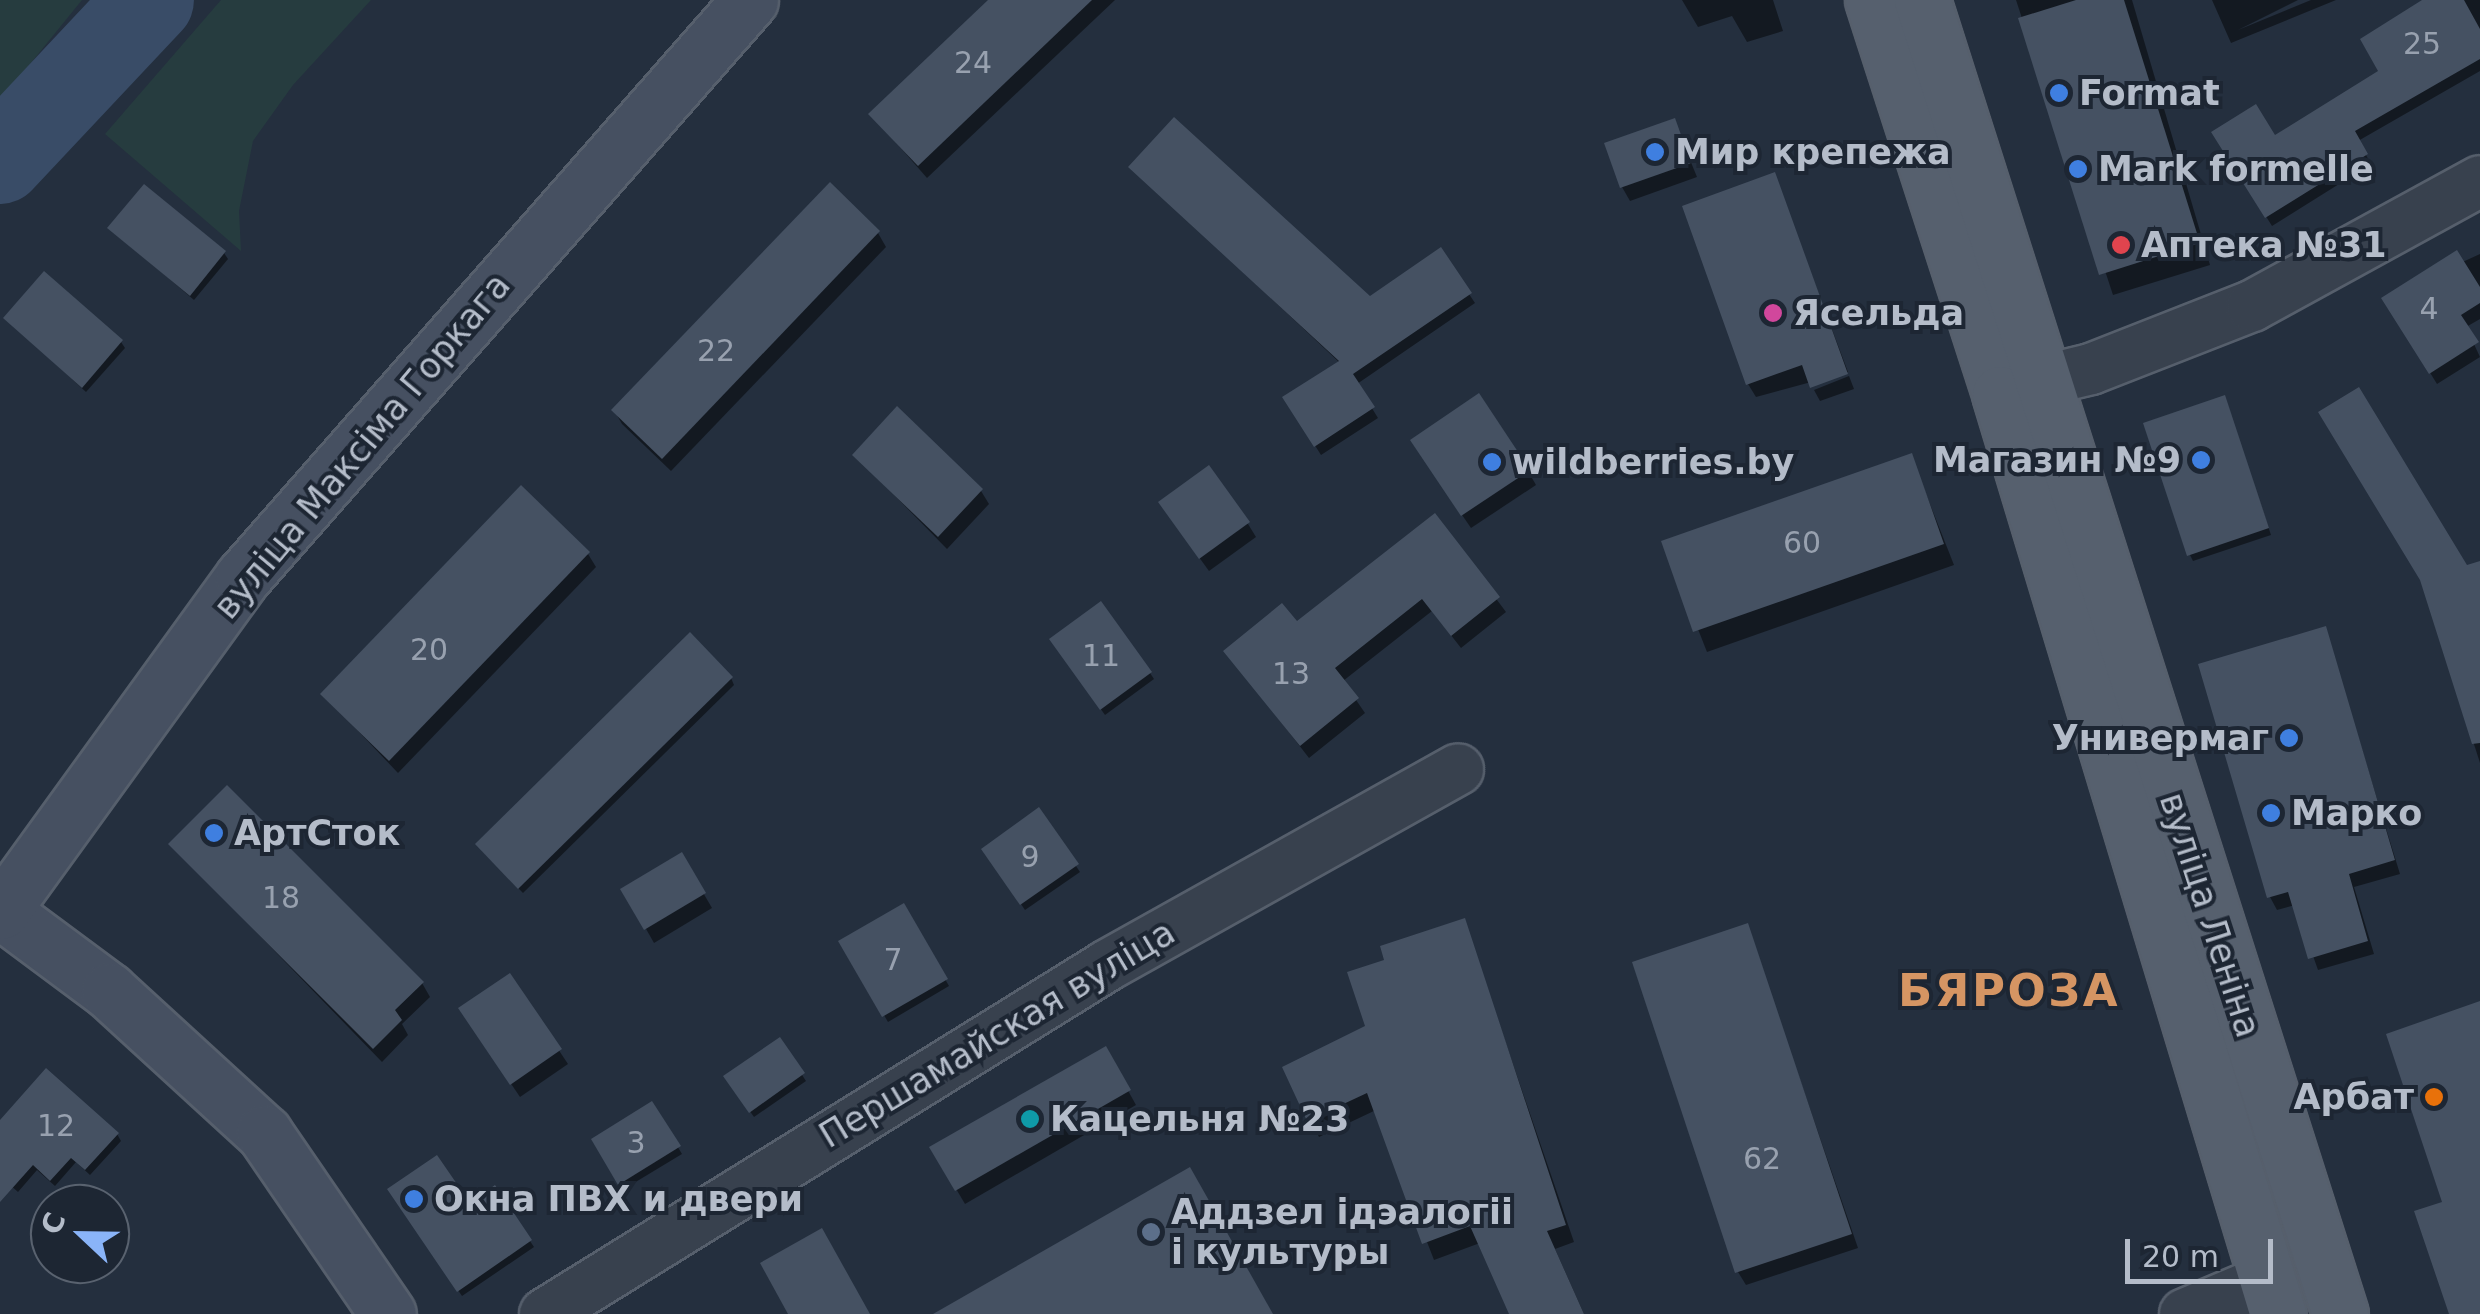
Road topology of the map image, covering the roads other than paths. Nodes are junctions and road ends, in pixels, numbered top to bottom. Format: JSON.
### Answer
{"nodes":[{"id":1,"x":750,"y":0,"type":"edge"},
{"id":2,"x":1873,"y":0,"type":"edge"},
{"id":3,"x":1922,"y":0,"type":"edge"},
{"id":4,"x":2480,"y":181,"type":"edge"},
{"id":5,"x":2020,"y":388,"type":"junction"},
{"id":6,"x":1458,"y":769,"type":"dead end"},
{"id":7,"x":0,"y":912,"type":"edge"},
{"id":8,"x":2322,"y":1259,"type":"junction"},
{"id":9,"x":2272,"y":1297,"type":"edge"},
{"id":10,"x":388,"y":1314,"type":"edge"},
{"id":11,"x":545,"y":1314,"type":"edge"},
{"id":12,"x":2185,"y":1314,"type":"edge"},
{"id":13,"x":2340,"y":1314,"type":"edge"}],
"edges":[{"from":1,"to":7,"type":"street","name":"вуліца Максіма Горкага"},
{"from":2,"to":5,"type":"main road","name":"вуліца Леніна"},
{"from":3,"to":5,"type":"main road","name":"вуліца Леніна"},
{"from":4,"to":5,"type":"street"},
{"from":5,"to":8,"type":"main road","name":"вуліца Леніна"},
{"from":5,"to":9,"type":"main road","name":"вуліца Леніна"},
{"from":6,"to":11,"type":"street","name":"Першамайская вуліца"},
{"from":7,"to":10,"type":"street"},
{"from":8,"to":9,"type":"main road"},
{"from":8,"to":13,"type":"main road","name":"вуліца Леніна"},
{"from":9,"to":12,"type":"street"}]}
